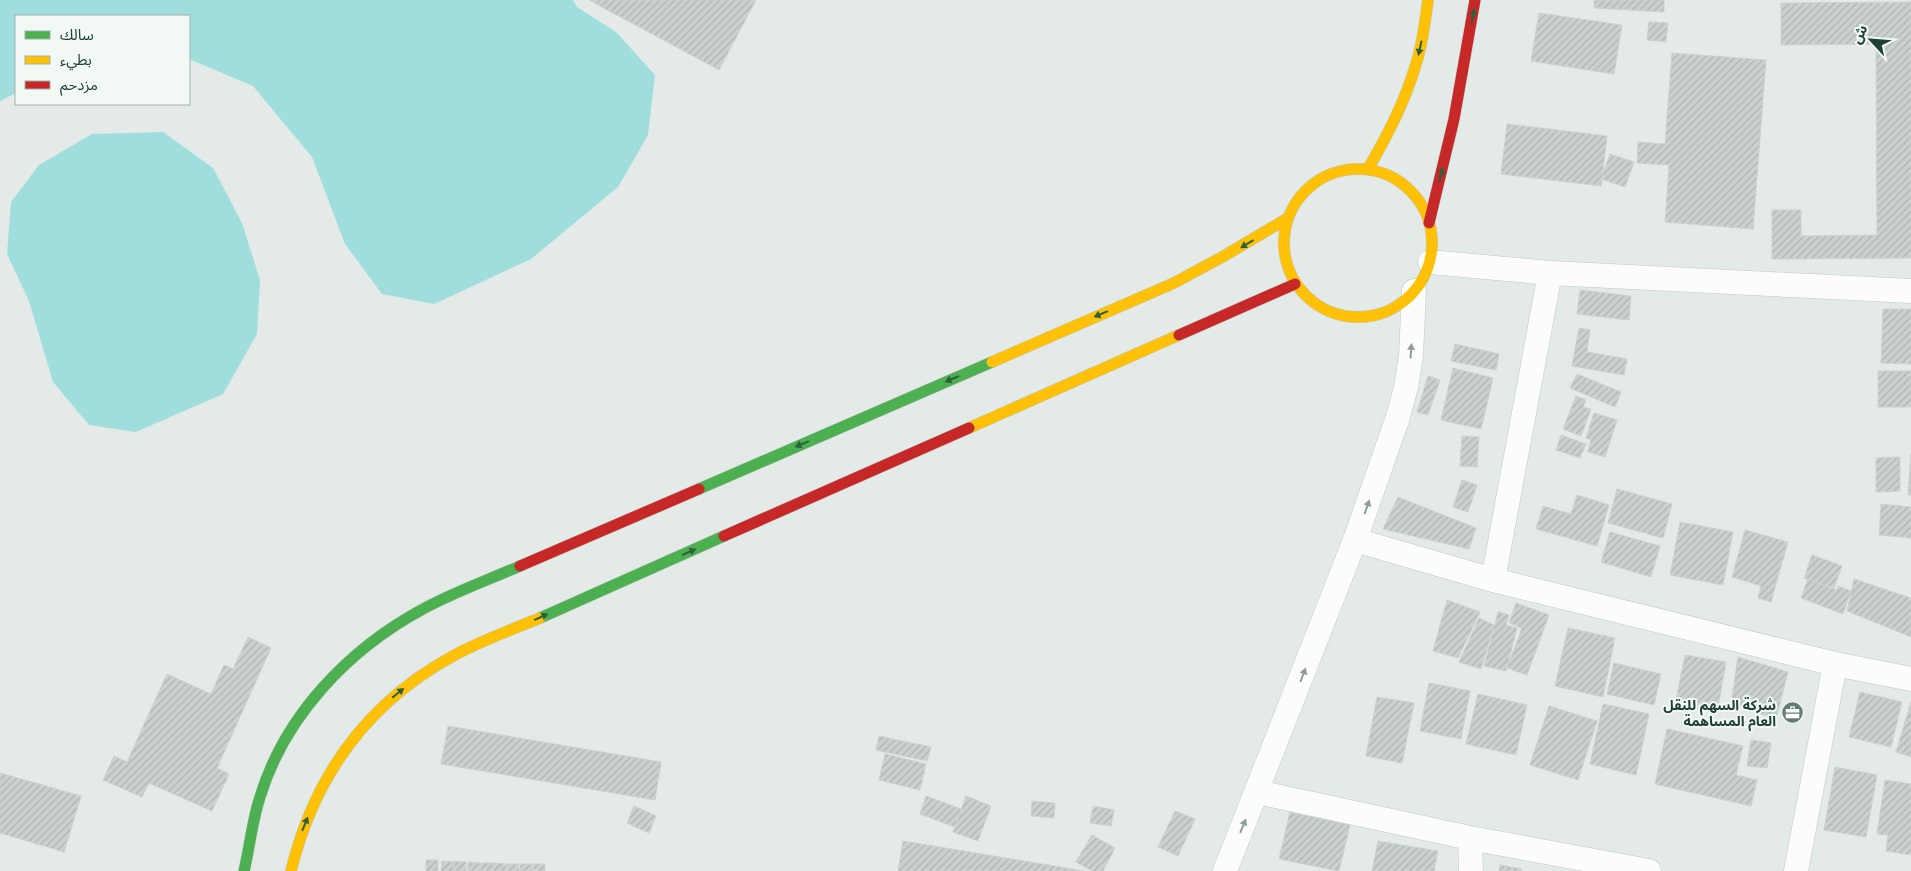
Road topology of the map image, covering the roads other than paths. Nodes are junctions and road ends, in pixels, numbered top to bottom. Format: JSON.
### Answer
{"nodes":[{"id":1,"x":1428,"y":0,"type":"edge"},
{"id":2,"x":1476,"y":0,"type":"edge"},
{"id":3,"x":1368,"y":169,"type":"junction"},
{"id":4,"x":1288,"y":218,"type":"junction"},
{"id":5,"x":1429,"y":223,"type":"junction"},
{"id":6,"x":1430,"y":262,"type":"junction"},
{"id":7,"x":1550,"y":273,"type":"junction"},
{"id":8,"x":1296,"y":284,"type":"junction"},
{"id":9,"x":1414,"y":291,"type":"junction"},
{"id":10,"x":1911,"y":291,"type":"edge"},
{"id":11,"x":1356,"y":540,"type":"junction"},
{"id":12,"x":1493,"y":580,"type":"junction"},
{"id":13,"x":1835,"y":664,"type":"junction"},
{"id":14,"x":1911,"y":679,"type":"edge"},
{"id":15,"x":1256,"y":792,"type":"junction"},
{"id":16,"x":1470,"y":838,"type":"junction"},
{"id":17,"x":244,"y":871,"type":"edge"},
{"id":18,"x":291,"y":871,"type":"edge"},
{"id":19,"x":1225,"y":871,"type":"edge"},
{"id":20,"x":1471,"y":871,"type":"edge"},
{"id":21,"x":1649,"y":871,"type":"edge"},
{"id":22,"x":1796,"y":871,"type":"edge"}],
"edges":[{"from":1,"to":3,"type":"street","one_way":true},
{"from":5,"to":2,"type":"street","one_way":true},
{"from":3,"to":4,"type":"street"},
{"from":3,"to":5,"type":"street"},
{"from":4,"to":8,"type":"street"},
{"from":4,"to":17,"type":"street","one_way":true},
{"from":5,"to":6,"type":"street"},
{"from":6,"to":7,"type":"street"},
{"from":6,"to":9,"type":"street"},
{"from":7,"to":10,"type":"street"},
{"from":7,"to":12,"type":"street"},
{"from":8,"to":9,"type":"street"},
{"from":18,"to":8,"type":"street","one_way":true},
{"from":11,"to":9,"type":"street","one_way":true},
{"from":11,"to":12,"type":"street"},
{"from":15,"to":11,"type":"street","one_way":true},
{"from":12,"to":13,"type":"street"},
{"from":13,"to":14,"type":"street"},
{"from":13,"to":22,"type":"street"},
{"from":15,"to":16,"type":"street"},
{"from":19,"to":15,"type":"street","one_way":true},
{"from":16,"to":20,"type":"street"},
{"from":16,"to":21,"type":"street"}]}
